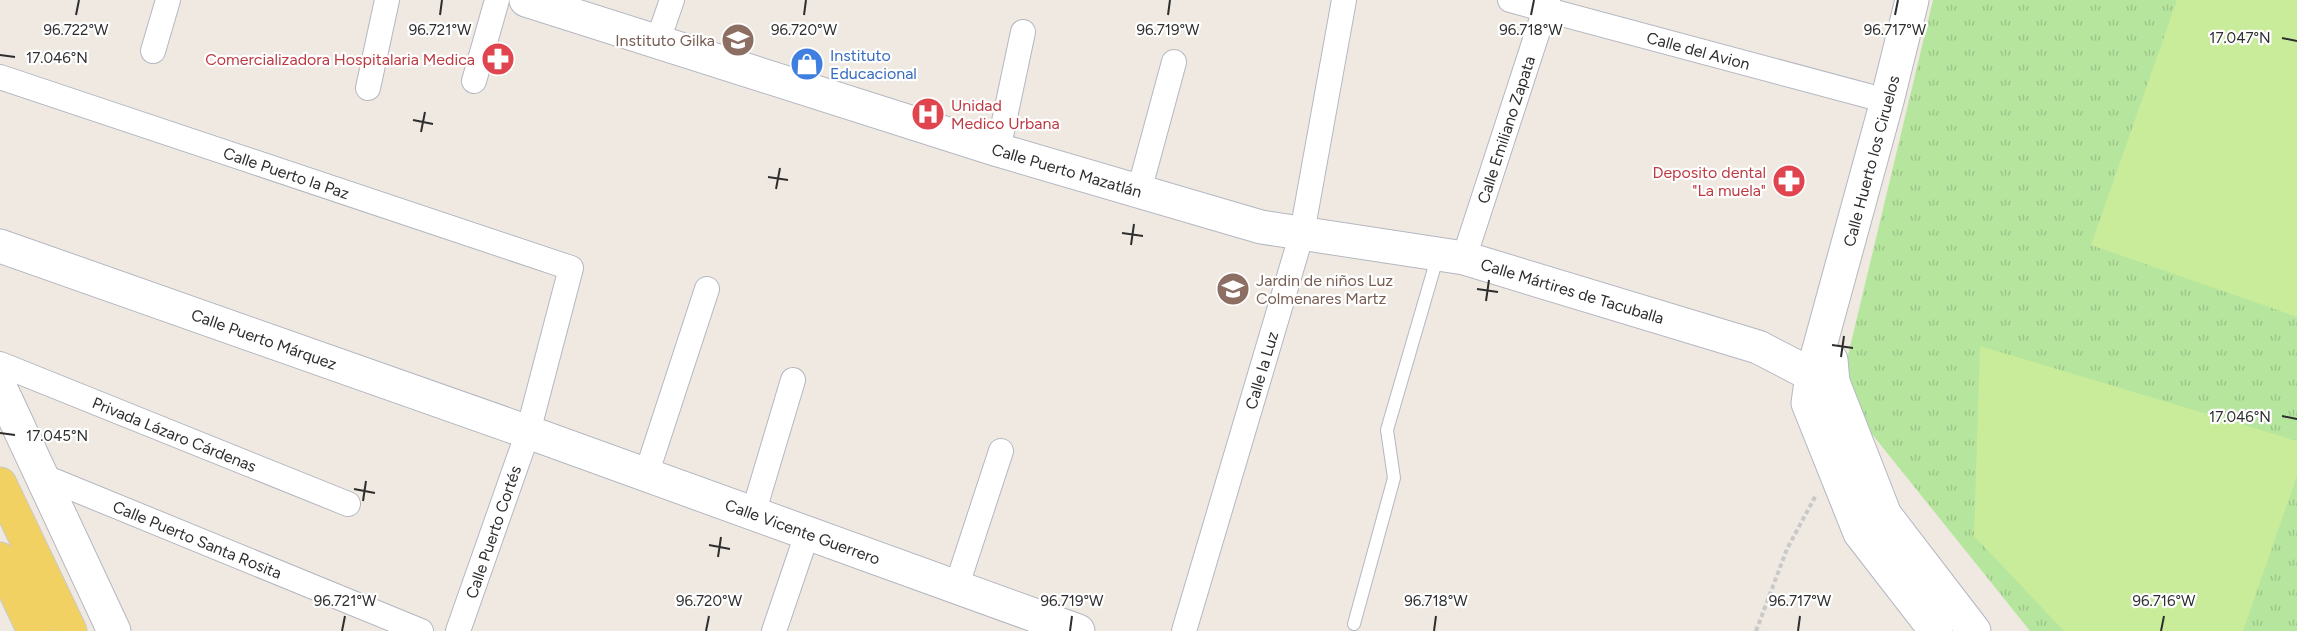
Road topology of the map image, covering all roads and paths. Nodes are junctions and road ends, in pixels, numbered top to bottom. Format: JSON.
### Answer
{"nodes":[{"id":1,"x":168,"y":0,"type":"edge"},
{"id":2,"x":387,"y":0,"type":"edge"},
{"id":3,"x":497,"y":0,"type":"edge"},
{"id":4,"x":526,"y":0,"type":"edge"},
{"id":5,"x":672,"y":0,"type":"edge"},
{"id":6,"x":1344,"y":0,"type":"edge"},
{"id":7,"x":1510,"y":0,"type":"edge"},
{"id":8,"x":1912,"y":0,"type":"edge"},
{"id":9,"x":1547,"y":5,"type":"edge"},
{"id":10,"x":1023,"y":32,"type":"dead end"},
{"id":11,"x":658,"y":40,"type":"junction"},
{"id":12,"x":153,"y":51,"type":"dead end"},
{"id":13,"x":1174,"y":62,"type":"dead end"},
{"id":14,"x":0,"y":77,"type":"edge"},
{"id":15,"x":474,"y":81,"type":"dead end"},
{"id":16,"x":368,"y":88,"type":"dead end"},
{"id":17,"x":1887,"y":101,"type":"junction"},
{"id":18,"x":998,"y":150,"type":"junction"},
{"id":19,"x":1139,"y":191,"type":"junction"},
{"id":20,"x":1302,"y":233,"type":"junction"},
{"id":21,"x":0,"y":246,"type":"edge"},
{"id":22,"x":1451,"y":256,"type":"junction"},
{"id":23,"x":571,"y":268,"type":"joint"},
{"id":24,"x":707,"y":289,"type":"dead end"},
{"id":25,"x":0,"y":364,"type":"edge"},
{"id":26,"x":1822,"y":378,"type":"junction"},
{"id":27,"x":793,"y":380,"type":"dead end"},
{"id":28,"x":0,"y":387,"type":"edge"},
{"id":29,"x":528,"y":432,"type":"junction"},
{"id":30,"x":1001,"y":451,"type":"dead end"},
{"id":31,"x":1832,"y":463,"type":"junction"},
{"id":32,"x":40,"y":475,"type":"junction"},
{"id":33,"x":646,"y":475,"type":"junction"},
{"id":34,"x":0,"y":484,"type":"edge"},
{"id":35,"x":348,"y":504,"type":"dead end"},
{"id":36,"x":753,"y":514,"type":"junction"},
{"id":37,"x":807,"y":534,"type":"junction"},
{"id":38,"x":0,"y":560,"type":"edge"},
{"id":39,"x":957,"y":585,"type":"junction"},
{"id":40,"x":1354,"y":624,"type":"dead end"},
{"id":41,"x":34,"y":631,"type":"edge"},
{"id":42,"x":70,"y":631,"type":"edge"},
{"id":43,"x":114,"y":631,"type":"edge"},
{"id":44,"x":422,"y":631,"type":"edge"},
{"id":45,"x":458,"y":631,"type":"edge"},
{"id":46,"x":774,"y":631,"type":"edge"},
{"id":47,"x":1078,"y":631,"type":"edge"},
{"id":48,"x":1184,"y":631,"type":"edge"},
{"id":49,"x":1756,"y":631,"type":"edge"},
{"id":50,"x":1936,"y":631,"type":"edge"},
{"id":51,"x":1974,"y":631,"type":"edge"}],
"edges":[{"from":1,"to":12,"type":"street"},
{"from":2,"to":16,"type":"street"},
{"from":3,"to":15,"type":"street"},
{"from":4,"to":11,"type":"street","name":"Calle Puerto Mazatlán"},
{"from":5,"to":11,"type":"street"},
{"from":6,"to":20,"type":"street","name":"Calle la Luz"},
{"from":7,"to":9,"type":"street","name":"Calle del Avion"},
{"from":8,"to":17,"type":"street","name":"Calle Huerto los Ciruelos"},
{"from":9,"to":17,"type":"street","name":"Calle del Avion"},
{"from":9,"to":22,"type":"street","name":"Calle Emiliano Zapata"},
{"from":10,"to":18,"type":"street"},
{"from":11,"to":18,"type":"street","name":"Calle Puerto Mazatlán"},
{"from":13,"to":19,"type":"street"},
{"from":14,"to":23,"type":"street","name":"Calle Puerto la Paz"},
{"from":17,"to":26,"type":"street","name":"Calle Huerto los Ciruelos"},
{"from":18,"to":19,"type":"street","name":"Calle Puerto Mazatlán"},
{"from":19,"to":20,"type":"street","name":"Calle Puerto Mazatlán"},
{"from":20,"to":22,"type":"street","name":"Calle Mártires de Tacuballa"},
{"from":20,"to":48,"type":"street","name":"Calle la Luz"},
{"from":21,"to":29,"type":"street","name":"Calle Puerto Márquez"},
{"from":22,"to":26,"type":"street","name":"Calle Mártires de Tacuballa"},
{"from":22,"to":40,"type":"lane"},
{"from":23,"to":29,"type":"street","name":"Calle Puerto Cortés"},
{"from":24,"to":33,"type":"street"},
{"from":25,"to":35,"type":"street","name":"Privada Lázaro Cárdenas"},
{"from":26,"to":31,"type":"street","name":"Calle Huerto los Ciruelos"},
{"from":26,"to":51,"type":"street"},
{"from":27,"to":36,"type":"street"},
{"from":28,"to":32,"type":"street"},
{"from":29,"to":33,"type":"street","name":"Calle Vicente Guerrero"},
{"from":29,"to":45,"type":"street","name":"Calle Puerto Cortés"},
{"from":30,"to":39,"type":"street"},
{"from":31,"to":49,"type":"path"},
{"from":31,"to":50,"type":"street","name":"Calle Huerto los Ciruelos"},
{"from":32,"to":43,"type":"street"},
{"from":32,"to":44,"type":"street","name":"Calle Puerto Santa Rosita"},
{"from":33,"to":36,"type":"street","name":"Calle Vicente Guerrero"},
{"from":34,"to":42,"type":"main road"},
{"from":36,"to":37,"type":"street","name":"Calle Vicente Guerrero"},
{"from":37,"to":39,"type":"street","name":"Calle Vicente Guerrero"},
{"from":37,"to":46,"type":"street"},
{"from":38,"to":41,"type":"main road"},
{"from":39,"to":47,"type":"street","name":"Calle Vicente Guerrero"}]}
